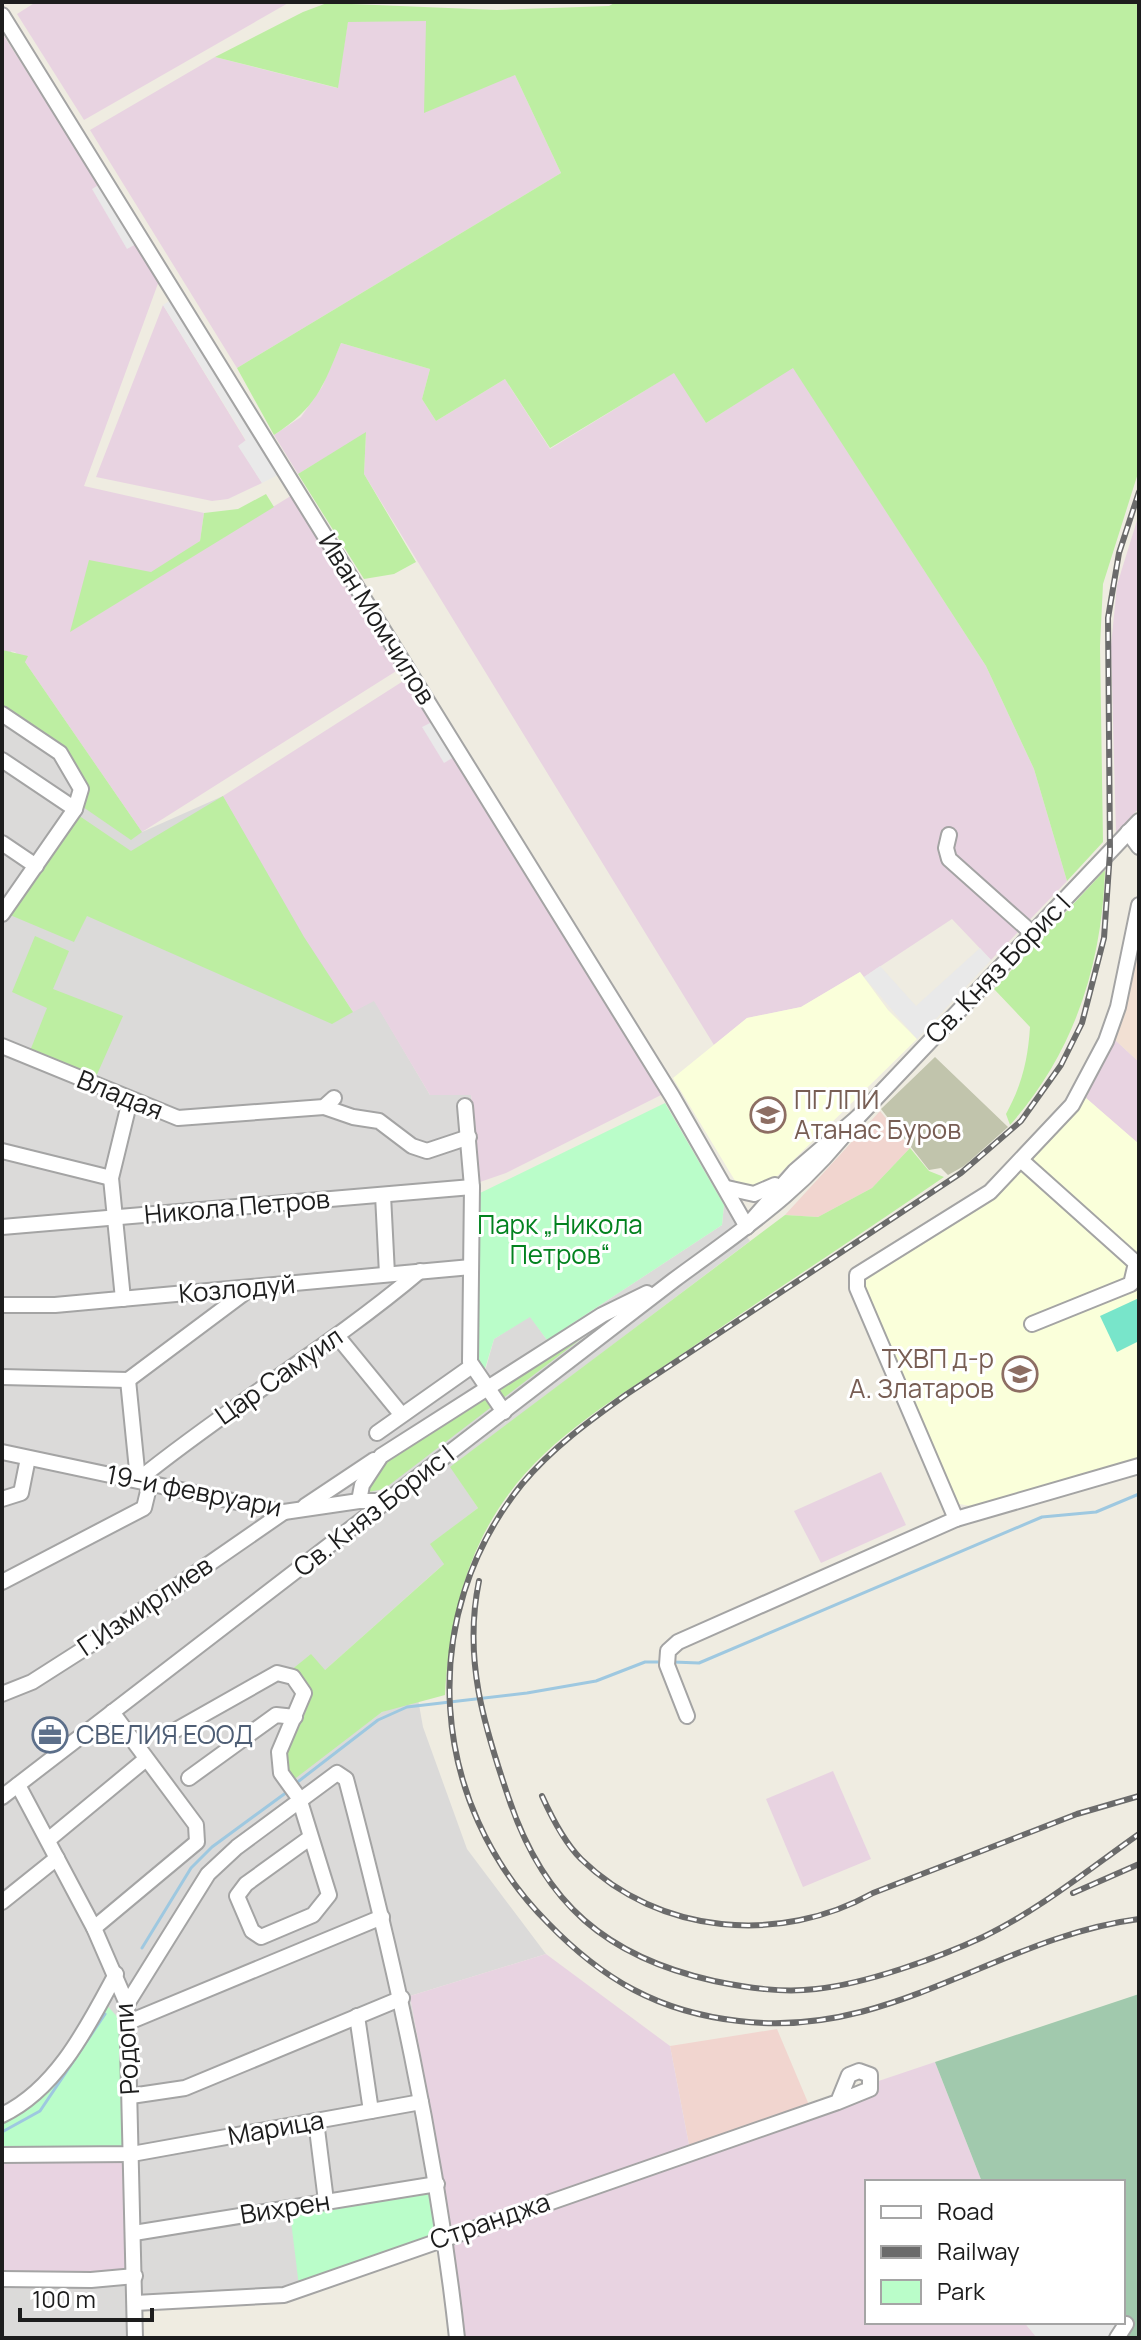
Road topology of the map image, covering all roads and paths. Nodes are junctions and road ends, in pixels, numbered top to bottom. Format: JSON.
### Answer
{"nodes":[{"id":1,"x":2,"y":15,"type":"edge"},
{"id":2,"x":2,"y":714,"type":"edge"},
{"id":3,"x":2,"y":760,"type":"edge"},
{"id":4,"x":75,"y":809,"type":"junction"},
{"id":5,"x":1134,"y":827,"type":"edge"},
{"id":6,"x":949,"y":835,"type":"dead end"},
{"id":7,"x":2,"y":843,"type":"edge"},
{"id":8,"x":1139,"y":847,"type":"edge"},
{"id":9,"x":36,"y":866,"type":"junction"},
{"id":10,"x":1139,"y":905,"type":"edge"},
{"id":11,"x":2,"y":914,"type":"edge"},
{"id":12,"x":1032,"y":933,"type":"junction"},
{"id":13,"x":2,"y":1046,"type":"edge"},
{"id":14,"x":130,"y":1100,"type":"junction"},
{"id":15,"x":465,"y":1106,"type":"dead end"},
{"id":16,"x":858,"y":1117,"type":"junction"},
{"id":17,"x":469,"y":1137,"type":"junction"},
{"id":18,"x":2,"y":1151,"type":"edge"},
{"id":19,"x":1022,"y":1161,"type":"junction"},
{"id":20,"x":795,"y":1171,"type":"junction"},
{"id":21,"x":111,"y":1178,"type":"junction"},
{"id":22,"x":472,"y":1187,"type":"junction"},
{"id":23,"x":727,"y":1188,"type":"junction"},
{"id":24,"x":383,"y":1195,"type":"junction"},
{"id":25,"x":114,"y":1218,"type":"junction"},
{"id":26,"x":2,"y":1227,"type":"edge"},
{"id":27,"x":747,"y":1227,"type":"junction"},
{"id":28,"x":471,"y":1267,"type":"junction"},
{"id":29,"x":420,"y":1271,"type":"junction"},
{"id":30,"x":387,"y":1274,"type":"junction"},
{"id":31,"x":674,"y":1280,"type":"junction"},
{"id":32,"x":253,"y":1287,"type":"junction"},
{"id":33,"x":123,"y":1299,"type":"junction"},
{"id":34,"x":2,"y":1305,"type":"edge"},
{"id":35,"x":1032,"y":1324,"type":"dead end"},
{"id":36,"x":338,"y":1337,"type":"junction"},
{"id":37,"x":472,"y":1366,"type":"junction"},
{"id":38,"x":2,"y":1377,"type":"edge"},
{"id":39,"x":128,"y":1380,"type":"junction"},
{"id":40,"x":487,"y":1387,"type":"junction"},
{"id":41,"x":504,"y":1412,"type":"junction"},
{"id":42,"x":401,"y":1414,"type":"junction"},
{"id":43,"x":377,"y":1433,"type":"dead end"},
{"id":44,"x":2,"y":1452,"type":"edge"},
{"id":45,"x":381,"y":1456,"type":"junction"},
{"id":46,"x":28,"y":1458,"type":"junction"},
{"id":47,"x":1139,"y":1466,"type":"edge"},
{"id":48,"x":144,"y":1482,"type":"junction"},
{"id":49,"x":2,"y":1499,"type":"edge"},
{"id":50,"x":359,"y":1501,"type":"junction"},
{"id":51,"x":387,"y":1501,"type":"junction"},
{"id":52,"x":301,"y":1508,"type":"junction"},
{"id":53,"x":284,"y":1512,"type":"junction"},
{"id":54,"x":956,"y":1519,"type":"junction"},
{"id":55,"x":2,"y":1582,"type":"edge"},
{"id":56,"x":2,"y":1694,"type":"edge"},
{"id":57,"x":112,"y":1712,"type":"junction"},
{"id":58,"x":687,"y":1716,"type":"dead end"},
{"id":59,"x":295,"y":1717,"type":"junction"},
{"id":60,"x":176,"y":1730,"type":"dead end"},
{"id":61,"x":146,"y":1759,"type":"junction"},
{"id":62,"x":189,"y":1778,"type":"dead end"},
{"id":63,"x":18,"y":1785,"type":"junction"},
{"id":64,"x":2,"y":1797,"type":"edge"},
{"id":65,"x":299,"y":1798,"type":"junction"},
{"id":66,"x":311,"y":1837,"type":"junction"},
{"id":67,"x":48,"y":1840,"type":"junction"},
{"id":68,"x":57,"y":1858,"type":"junction"},
{"id":69,"x":2,"y":1902,"type":"edge"},
{"id":70,"x":382,"y":1917,"type":"junction"},
{"id":71,"x":94,"y":1928,"type":"junction"},
{"id":72,"x":116,"y":1974,"type":"junction"},
{"id":73,"x":402,"y":1998,"type":"junction"},
{"id":74,"x":127,"y":2004,"type":"junction"},
{"id":75,"x":357,"y":2016,"type":"junction"},
{"id":76,"x":129,"y":2022,"type":"junction"},
{"id":77,"x":131,"y":2096,"type":"junction"},
{"id":78,"x":421,"y":2102,"type":"junction"},
{"id":79,"x":838,"y":2102,"type":"dead end"},
{"id":80,"x":371,"y":2111,"type":"junction"},
{"id":81,"x":2,"y":2115,"type":"edge"},
{"id":82,"x":316,"y":2121,"type":"junction"},
{"id":83,"x":132,"y":2154,"type":"junction"},
{"id":84,"x":2,"y":2155,"type":"edge"},
{"id":85,"x":437,"y":2184,"type":"junction"},
{"id":86,"x":326,"y":2201,"type":"junction"},
{"id":87,"x":134,"y":2233,"type":"junction"},
{"id":88,"x":446,"y":2237,"type":"junction"},
{"id":89,"x":135,"y":2276,"type":"junction"},
{"id":90,"x":2,"y":2279,"type":"edge"},
{"id":91,"x":135,"y":2303,"type":"junction"},
{"id":92,"x":1126,"y":2324,"type":"dead end"},
{"id":93,"x":135,"y":2338,"type":"edge"},
{"id":94,"x":457,"y":2338,"type":"edge"},
{"id":95,"x":1117,"y":2338,"type":"edge"}],
"edges":[{"from":1,"to":23,"type":"street","name":"Иван Момчилов"},
{"from":2,"to":4,"type":"street"},
{"from":3,"to":4,"type":"street"},
{"from":4,"to":9,"type":"street"},
{"from":5,"to":8,"type":"street"},
{"from":5,"to":12,"type":"street","name":"Св. Княз Борис I"},
{"from":6,"to":12,"type":"street"},
{"from":7,"to":9,"type":"street"},
{"from":9,"to":11,"type":"street"},
{"from":10,"to":19,"type":"street"},
{"from":12,"to":16,"type":"street","name":"Св. Княз Борис I"},
{"from":13,"to":14,"type":"street","name":"Владая"},
{"from":14,"to":17,"type":"street","name":"Владая"},
{"from":14,"to":21,"type":"street"},
{"from":15,"to":17,"type":"street"},
{"from":16,"to":20,"type":"street","name":"Св. Княз Борис I"},
{"from":16,"to":27,"type":"street","name":"Св. Княз Борис I"},
{"from":17,"to":22,"type":"street"},
{"from":18,"to":21,"type":"street"},
{"from":19,"to":35,"type":"street"},
{"from":19,"to":54,"type":"street"},
{"from":20,"to":23,"type":"street"},
{"from":20,"to":27,"type":"street","name":"Св. Княз Борис I"},
{"from":21,"to":25,"type":"street"},
{"from":22,"to":24,"type":"street","name":"Никола Петров"},
{"from":22,"to":28,"type":"street"},
{"from":23,"to":27,"type":"street","name":"Иван Момчилов"},
{"from":24,"to":25,"type":"street","name":"Никола Петров"},
{"from":24,"to":30,"type":"street"},
{"from":25,"to":26,"type":"street","name":"Никола Петров"},
{"from":25,"to":33,"type":"street"},
{"from":27,"to":31,"type":"street","name":"Св. Княз Борис I"},
{"from":28,"to":29,"type":"street","name":"Козлодуй"},
{"from":28,"to":37,"type":"street"},
{"from":29,"to":30,"type":"street","name":"Козлодуй"},
{"from":29,"to":36,"type":"street","name":"Цар Самуил"},
{"from":30,"to":32,"type":"street","name":"Козлодуй"},
{"from":31,"to":40,"type":"street"},
{"from":31,"to":41,"type":"street","name":"Св. Княз Борис I"},
{"from":32,"to":33,"type":"street","name":"Козлодуй"},
{"from":32,"to":39,"type":"street"},
{"from":33,"to":34,"type":"street","name":"Козлодуй"},
{"from":36,"to":42,"type":"street"},
{"from":36,"to":48,"type":"street","name":"Цар Самуил"},
{"from":37,"to":40,"type":"street"},
{"from":37,"to":42,"type":"street"},
{"from":38,"to":39,"type":"street"},
{"from":39,"to":48,"type":"street"},
{"from":40,"to":41,"type":"street"},
{"from":40,"to":45,"type":"street"},
{"from":41,"to":51,"type":"street","name":"Св. Княз Борис I"},
{"from":42,"to":43,"type":"street"},
{"from":44,"to":46,"type":"street","name":"19-и февруари"},
{"from":45,"to":50,"type":"street"},
{"from":45,"to":52,"type":"street"},
{"from":46,"to":48,"type":"street","name":"19-и февруари"},
{"from":46,"to":49,"type":"street"},
{"from":47,"to":54,"type":"street"},
{"from":48,"to":53,"type":"street","name":"19-и февруари"},
{"from":48,"to":55,"type":"street","name":"Цар Самуил"},
{"from":50,"to":51,"type":"street","name":"19-и февруари"},
{"from":50,"to":52,"type":"street","name":"19-и февруари"},
{"from":51,"to":57,"type":"street","name":"Св. Княз Борис I"},
{"from":52,"to":53,"type":"street","name":"19-и февруари"},
{"from":53,"to":56,"type":"street","name":"Г.Измирлиев"},
{"from":54,"to":58,"type":"street"},
{"from":57,"to":61,"type":"street"},
{"from":57,"to":63,"type":"street","name":"Св. Княз Борис I"},
{"from":59,"to":60,"type":"street"},
{"from":59,"to":62,"type":"street"},
{"from":59,"to":65,"type":"street"},
{"from":61,"to":67,"type":"street"},
{"from":61,"to":71,"type":"street"},
{"from":63,"to":64,"type":"street","name":"Св. Княз Борис I"},
{"from":63,"to":67,"type":"street","name":"Родопи"},
{"from":65,"to":66,"type":"street"},
{"from":65,"to":70,"type":"street"},
{"from":65,"to":74,"type":"street"},
{"from":66,"to":66,"type":"street"},
{"from":67,"to":68,"type":"street","name":"Родопи"},
{"from":68,"to":69,"type":"street"},
{"from":68,"to":71,"type":"street","name":"Родопи"},
{"from":70,"to":73,"type":"street"},
{"from":70,"to":76,"type":"street"},
{"from":71,"to":72,"type":"street","name":"Родопи"},
{"from":72,"to":74,"type":"street","name":"Родопи"},
{"from":72,"to":81,"type":"street"},
{"from":73,"to":75,"type":"street"},
{"from":73,"to":78,"type":"street"},
{"from":74,"to":76,"type":"street","name":"Родопи"},
{"from":75,"to":77,"type":"street"},
{"from":75,"to":80,"type":"street"},
{"from":76,"to":77,"type":"street","name":"Родопи"},
{"from":77,"to":83,"type":"street","name":"Родопи"},
{"from":78,"to":80,"type":"street","name":"Марица"},
{"from":78,"to":85,"type":"street"},
{"from":79,"to":88,"type":"street","name":"Странджа"},
{"from":80,"to":82,"type":"street","name":"Марица"},
{"from":82,"to":83,"type":"street","name":"Марица"},
{"from":82,"to":86,"type":"street"},
{"from":83,"to":84,"type":"street","name":"Марица"},
{"from":83,"to":87,"type":"street","name":"Родопи"},
{"from":85,"to":86,"type":"street","name":"Вихрен"},
{"from":85,"to":88,"type":"street"},
{"from":86,"to":87,"type":"street","name":"Вихрен"},
{"from":87,"to":89,"type":"street","name":"Родопи"},
{"from":88,"to":91,"type":"street","name":"Странджа"},
{"from":88,"to":94,"type":"street"},
{"from":89,"to":90,"type":"street"},
{"from":89,"to":91,"type":"street","name":"Родопи"},
{"from":91,"to":93,"type":"street","name":"Родопи"},
{"from":92,"to":95,"type":"street"}]}
